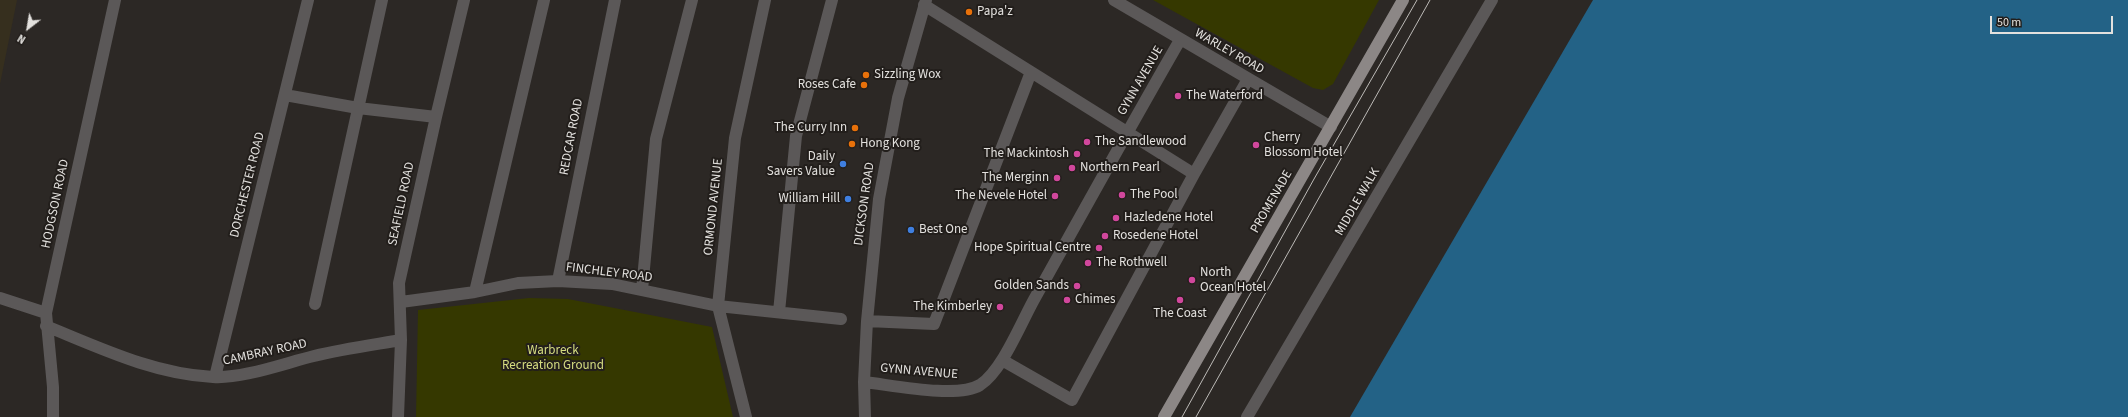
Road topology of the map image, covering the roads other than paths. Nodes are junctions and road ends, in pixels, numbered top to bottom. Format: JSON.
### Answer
{"nodes":[{"id":1,"x":115,"y":0,"type":"edge"},
{"id":2,"x":308,"y":0,"type":"edge"},
{"id":3,"x":382,"y":0,"type":"edge"},
{"id":4,"x":464,"y":0,"type":"edge"},
{"id":5,"x":544,"y":0,"type":"edge"},
{"id":6,"x":615,"y":0,"type":"edge"},
{"id":7,"x":692,"y":0,"type":"edge"},
{"id":8,"x":765,"y":0,"type":"edge"},
{"id":9,"x":832,"y":0,"type":"edge"},
{"id":10,"x":1114,"y":0,"type":"edge"},
{"id":11,"x":1403,"y":0,"type":"edge"},
{"id":12,"x":1492,"y":0,"type":"edge"},
{"id":13,"x":925,"y":3,"type":"edge"},
{"id":14,"x":1180,"y":40,"type":"junction"},
{"id":15,"x":1031,"y":72,"type":"junction"},
{"id":16,"x":1248,"y":79,"type":"junction"},
{"id":17,"x":285,"y":95,"type":"junction"},
{"id":18,"x":358,"y":108,"type":"junction"},
{"id":19,"x":436,"y":117,"type":"junction"},
{"id":20,"x":1330,"y":127,"type":"junction"},
{"id":21,"x":1127,"y":133,"type":"junction"},
{"id":22,"x":1194,"y":174,"type":"junction"},
{"id":23,"x":558,"y":280,"type":"junction"},
{"id":24,"x":642,"y":290,"type":"junction"},
{"id":25,"x":475,"y":292,"type":"junction"},
{"id":26,"x":0,"y":298,"type":"edge"},
{"id":27,"x":401,"y":302,"type":"junction"},
{"id":28,"x":315,"y":304,"type":"dead end"},
{"id":29,"x":718,"y":306,"type":"junction"},
{"id":30,"x":779,"y":312,"type":"junction"},
{"id":31,"x":46,"y":313,"type":"junction"},
{"id":32,"x":841,"y":319,"type":"dead end"},
{"id":33,"x":867,"y":321,"type":"junction"},
{"id":34,"x":46,"y":326,"type":"junction"},
{"id":35,"x":401,"y":340,"type":"junction"},
{"id":36,"x":1002,"y":360,"type":"junction"},
{"id":37,"x":215,"y":377,"type":"junction"},
{"id":38,"x":864,"y":382,"type":"junction"},
{"id":39,"x":53,"y":417,"type":"edge"},
{"id":40,"x":398,"y":417,"type":"edge"},
{"id":41,"x":746,"y":417,"type":"edge"},
{"id":42,"x":865,"y":417,"type":"edge"},
{"id":43,"x":1164,"y":417,"type":"edge"},
{"id":44,"x":1247,"y":417,"type":"edge"}],
"edges":[{"from":1,"to":31,"type":"street","name":"HODGSON ROAD"},
{"from":2,"to":17,"type":"street","name":"DORCHESTER ROAD"},
{"from":3,"to":18,"type":"street"},
{"from":4,"to":19,"type":"street","name":"SEAFIELD ROAD"},
{"from":5,"to":25,"type":"street"},
{"from":6,"to":23,"type":"street","name":"REDCAR ROAD"},
{"from":7,"to":24,"type":"street"},
{"from":8,"to":29,"type":"street","name":"ORMOND AVENUE"},
{"from":9,"to":30,"type":"street"},
{"from":10,"to":14,"type":"street","name":"WARLEY ROAD"},
{"from":11,"to":20,"type":"main road","name":"PROMENADE"},
{"from":12,"to":44,"type":"street","name":"MIDDLE WALK"},
{"from":13,"to":15,"type":"street"},
{"from":13,"to":33,"type":"street","name":"DICKSON ROAD"},
{"from":14,"to":16,"type":"street","name":"WARLEY ROAD"},
{"from":14,"to":21,"type":"street","name":"GYNN AVENUE"},
{"from":15,"to":21,"type":"street"},
{"from":15,"to":33,"type":"street"},
{"from":16,"to":20,"type":"street","name":"WARLEY ROAD"},
{"from":16,"to":22,"type":"street"},
{"from":17,"to":18,"type":"street"},
{"from":17,"to":37,"type":"street","name":"DORCHESTER ROAD"},
{"from":18,"to":19,"type":"street"},
{"from":18,"to":28,"type":"street"},
{"from":19,"to":27,"type":"street","name":"SEAFIELD ROAD"},
{"from":20,"to":43,"type":"main road","name":"PROMENADE"},
{"from":21,"to":22,"type":"street"},
{"from":21,"to":36,"type":"street","name":"GYNN AVENUE"},
{"from":22,"to":36,"type":"street"},
{"from":23,"to":24,"type":"street","name":"FINCHLEY ROAD"},
{"from":23,"to":25,"type":"street","name":"FINCHLEY ROAD"},
{"from":24,"to":29,"type":"street","name":"FINCHLEY ROAD"},
{"from":25,"to":27,"type":"street","name":"FINCHLEY ROAD"},
{"from":26,"to":31,"type":"street"},
{"from":27,"to":35,"type":"street","name":"SEAFIELD ROAD"},
{"from":29,"to":30,"type":"street","name":"FINCHLEY ROAD"},
{"from":29,"to":41,"type":"street","name":"ORMOND AVENUE"},
{"from":30,"to":32,"type":"street","name":"FINCHLEY ROAD"},
{"from":31,"to":34,"type":"street","name":"HODGSON ROAD"},
{"from":33,"to":38,"type":"street","name":"DICKSON ROAD"},
{"from":34,"to":37,"type":"street","name":"CAMBRAY ROAD"},
{"from":34,"to":39,"type":"street","name":"HODGSON ROAD"},
{"from":35,"to":37,"type":"street","name":"CAMBRAY ROAD"},
{"from":35,"to":40,"type":"street","name":"SEAFIELD ROAD"},
{"from":36,"to":38,"type":"street","name":"GYNN AVENUE"},
{"from":38,"to":42,"type":"street","name":"DICKSON ROAD"}]}
